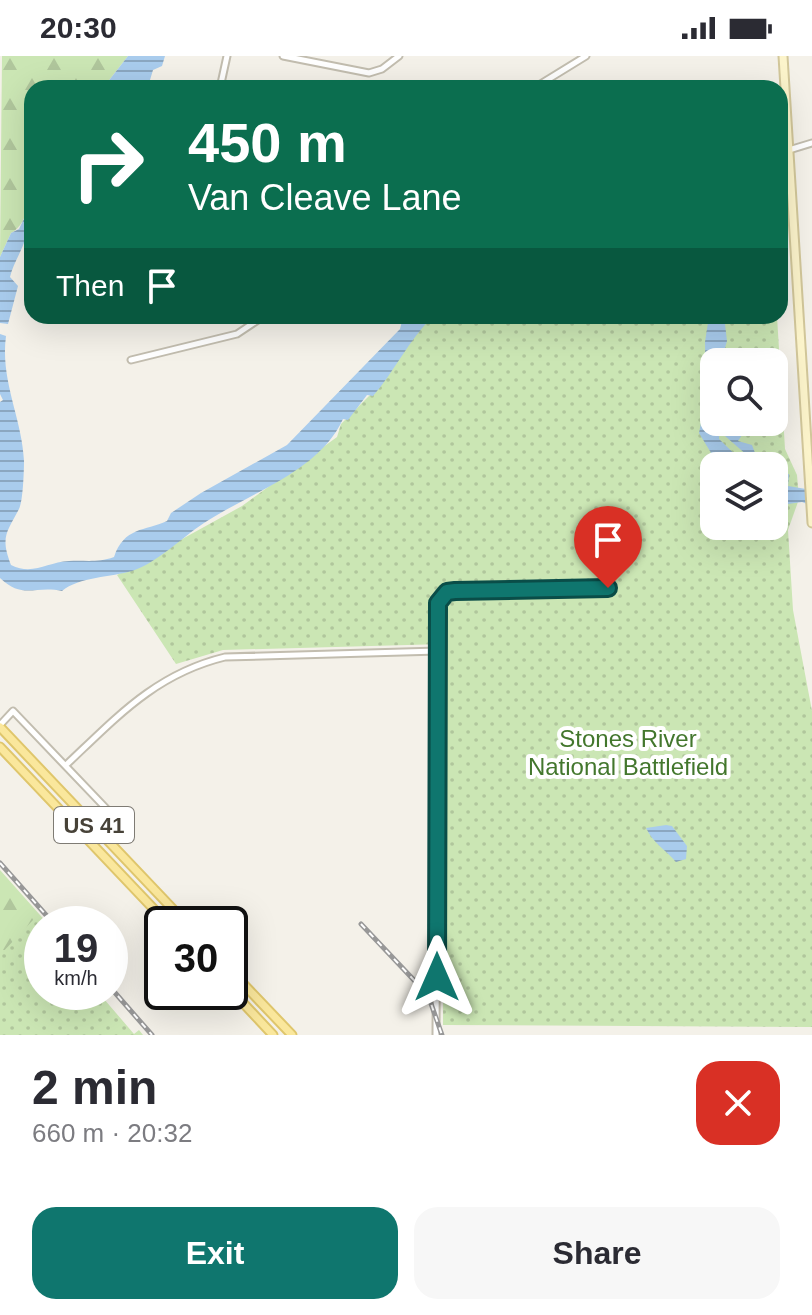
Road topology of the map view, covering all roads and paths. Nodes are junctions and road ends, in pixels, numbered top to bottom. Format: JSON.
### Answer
{"nodes":[{"id":1,"x":227,"y":56,"type":"edge"},
{"id":2,"x":283,"y":56,"type":"edge"},
{"id":3,"x":399,"y":56,"type":"edge"},
{"id":4,"x":586,"y":56,"type":"edge"},
{"id":5,"x":783,"y":56,"type":"edge"},
{"id":6,"x":222,"y":80,"type":"edge"},
{"id":7,"x":547,"y":80,"type":"edge"},
{"id":8,"x":785,"y":80,"type":"edge"},
{"id":9,"x":788,"y":134,"type":"edge"},
{"id":10,"x":812,"y":143,"type":"edge"},
{"id":11,"x":789,"y":150,"type":"junction"},
{"id":12,"x":252,"y":324,"type":"edge"},
{"id":13,"x":131,"y":360,"type":"dead end"},
{"id":14,"x":812,"y":523,"type":"edge"},
{"id":15,"x":608,"y":588,"type":"dead end"},
{"id":16,"x":438,"y":651,"type":"junction"},
{"id":17,"x":0,"y":726,"type":"edge"},
{"id":18,"x":0,"y":747,"type":"edge"},
{"id":19,"x":66,"y":765,"type":"junction"},
{"id":20,"x":106,"y":838,"type":"junction"},
{"id":21,"x":96,"y":848,"type":"junction"},
{"id":22,"x":161,"y":896,"type":"junction"},
{"id":23,"x":150,"y":906,"type":"joint"},
{"id":24,"x":170,"y":906,"type":"edge"},
{"id":25,"x":248,"y":989,"type":"edge"},
{"id":26,"x":259,"y":1000,"type":"junction"},
{"id":27,"x":250,"y":1010,"type":"joint"},
{"id":28,"x":273,"y":1035,"type":"edge"},
{"id":29,"x":292,"y":1035,"type":"edge"},
{"id":30,"x":436,"y":1035,"type":"edge"}],
"edges":[{"from":1,"to":6,"type":"street"},
{"from":2,"to":3,"type":"street"},
{"from":4,"to":7,"type":"street"},
{"from":5,"to":8,"type":"main road"},
{"from":9,"to":11,"type":"main road"},
{"from":10,"to":11,"type":"street"},
{"from":11,"to":14,"type":"main road"},
{"from":12,"to":13,"type":"street"},
{"from":15,"to":16,"type":"street"},
{"from":16,"to":19,"type":"street"},
{"from":16,"to":30,"type":"street"},
{"from":17,"to":19,"type":"street"},
{"from":17,"to":20,"type":"main road","number":"US 41"},
{"from":18,"to":21,"type":"main road","number":"US 41"},
{"from":19,"to":20,"type":"street"},
{"from":20,"to":21,"type":"main road"},
{"from":20,"to":22,"type":"main road","number":"US 41"},
{"from":21,"to":23,"type":"main road","number":"US 41"},
{"from":22,"to":23,"type":"main road"},
{"from":22,"to":24,"type":"main road","number":"US 41"},
{"from":25,"to":26,"type":"main road"},
{"from":26,"to":27,"type":"main road"},
{"from":26,"to":29,"type":"main road"},
{"from":27,"to":28,"type":"main road"}]}
